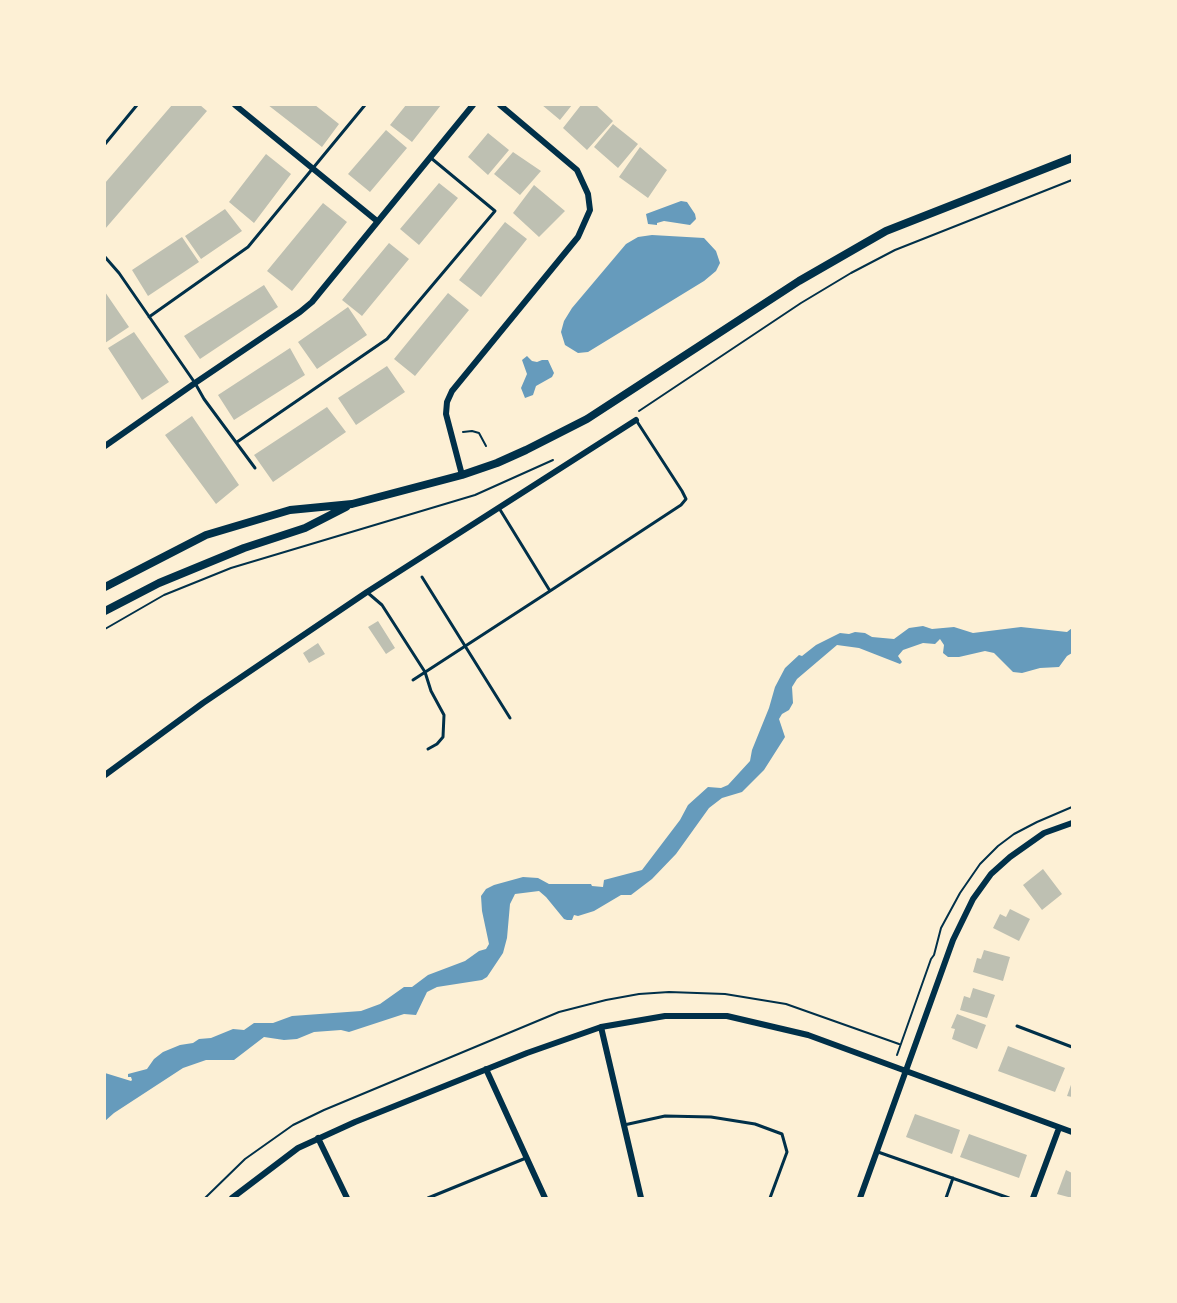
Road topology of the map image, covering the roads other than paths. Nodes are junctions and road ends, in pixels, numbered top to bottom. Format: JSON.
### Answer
{"nodes":[{"id":1,"x":138,"y":105,"type":"edge"},
{"id":2,"x":235,"y":105,"type":"edge"},
{"id":3,"x":365,"y":105,"type":"edge"},
{"id":4,"x":473,"y":105,"type":"edge"},
{"id":5,"x":500,"y":105,"type":"edge"},
{"id":6,"x":105,"y":144,"type":"edge"},
{"id":7,"x":430,"y":157,"type":"junction"},
{"id":8,"x":1072,"y":158,"type":"edge"},
{"id":9,"x":313,"y":169,"type":"junction"},
{"id":10,"x":377,"y":221,"type":"junction"},
{"id":11,"x":105,"y":257,"type":"edge"},
{"id":12,"x":149,"y":317,"type":"junction"},
{"id":13,"x":195,"y":383,"type":"junction"},
{"id":14,"x":636,"y":420,"type":"joint"},
{"id":15,"x":237,"y":442,"type":"junction"},
{"id":16,"x":105,"y":446,"type":"edge"},
{"id":17,"x":255,"y":468,"type":"dead end"},
{"id":18,"x":462,"y":475,"type":"junction"},
{"id":19,"x":352,"y":504,"type":"junction"},
{"id":20,"x":499,"y":508,"type":"junction"},
{"id":21,"x":422,"y":577,"type":"dead end"},
{"id":22,"x":105,"y":586,"type":"edge"},
{"id":23,"x":550,"y":591,"type":"junction"},
{"id":24,"x":367,"y":592,"type":"junction"},
{"id":25,"x":105,"y":611,"type":"edge"},
{"id":26,"x":465,"y":646,"type":"junction"},
{"id":27,"x":425,"y":672,"type":"junction"},
{"id":28,"x":413,"y":680,"type":"dead end"},
{"id":29,"x":510,"y":718,"type":"dead end"},
{"id":30,"x":428,"y":749,"type":"dead end"},
{"id":31,"x":105,"y":775,"type":"edge"},
{"id":32,"x":1072,"y":823,"type":"edge"},
{"id":33,"x":1017,"y":1026,"type":"dead end"},
{"id":34,"x":601,"y":1027,"type":"junction"},
{"id":35,"x":1072,"y":1047,"type":"edge"},
{"id":36,"x":486,"y":1069,"type":"junction"},
{"id":37,"x":906,"y":1071,"type":"junction"},
{"id":38,"x":623,"y":1125,"type":"junction"},
{"id":39,"x":1059,"y":1128,"type":"junction"},
{"id":40,"x":1072,"y":1132,"type":"edge"},
{"id":41,"x":318,"y":1138,"type":"junction"},
{"id":42,"x":877,"y":1151,"type":"junction"},
{"id":43,"x":526,"y":1158,"type":"junction"},
{"id":44,"x":953,"y":1178,"type":"junction"},
{"id":45,"x":232,"y":1198,"type":"edge"},
{"id":46,"x":347,"y":1198,"type":"edge"},
{"id":47,"x":428,"y":1198,"type":"edge"},
{"id":48,"x":545,"y":1198,"type":"edge"},
{"id":49,"x":641,"y":1198,"type":"edge"},
{"id":50,"x":770,"y":1198,"type":"edge"},
{"id":51,"x":860,"y":1198,"type":"edge"},
{"id":52,"x":946,"y":1198,"type":"edge"},
{"id":53,"x":1009,"y":1198,"type":"edge"},
{"id":54,"x":1033,"y":1198,"type":"edge"}],
"edges":[{"from":1,"to":6,"type":"lane"},
{"from":2,"to":9,"type":"street"},
{"from":3,"to":9,"type":"lane"},
{"from":4,"to":7,"type":"street"},
{"from":5,"to":18,"type":"street"},
{"from":7,"to":10,"type":"street"},
{"from":7,"to":15,"type":"lane"},
{"from":8,"to":18,"type":"main road"},
{"from":9,"to":10,"type":"street"},
{"from":9,"to":12,"type":"lane"},
{"from":10,"to":13,"type":"street"},
{"from":11,"to":12,"type":"lane"},
{"from":12,"to":13,"type":"lane"},
{"from":13,"to":15,"type":"lane"},
{"from":13,"to":16,"type":"street"},
{"from":14,"to":20,"type":"street"},
{"from":14,"to":23,"type":"lane"},
{"from":15,"to":17,"type":"lane"},
{"from":18,"to":19,"type":"main road"},
{"from":19,"to":22,"type":"main road"},
{"from":19,"to":25,"type":"main road"},
{"from":20,"to":23,"type":"lane"},
{"from":20,"to":24,"type":"street"},
{"from":21,"to":26,"type":"lane"},
{"from":23,"to":26,"type":"lane"},
{"from":24,"to":27,"type":"lane"},
{"from":24,"to":31,"type":"street"},
{"from":26,"to":27,"type":"lane"},
{"from":26,"to":29,"type":"lane"},
{"from":27,"to":28,"type":"lane"},
{"from":27,"to":30,"type":"lane"},
{"from":32,"to":37,"type":"street"},
{"from":33,"to":35,"type":"lane"},
{"from":34,"to":36,"type":"street"},
{"from":34,"to":37,"type":"street"},
{"from":34,"to":38,"type":"street"},
{"from":36,"to":41,"type":"street"},
{"from":36,"to":43,"type":"street"},
{"from":37,"to":39,"type":"street"},
{"from":37,"to":42,"type":"street"},
{"from":38,"to":49,"type":"street"},
{"from":38,"to":50,"type":"lane"},
{"from":39,"to":40,"type":"street"},
{"from":39,"to":54,"type":"street"},
{"from":41,"to":45,"type":"street"},
{"from":41,"to":46,"type":"street"},
{"from":42,"to":44,"type":"lane"},
{"from":42,"to":51,"type":"street"},
{"from":43,"to":47,"type":"lane"},
{"from":43,"to":48,"type":"street"},
{"from":44,"to":52,"type":"lane"},
{"from":44,"to":53,"type":"lane"}]}
